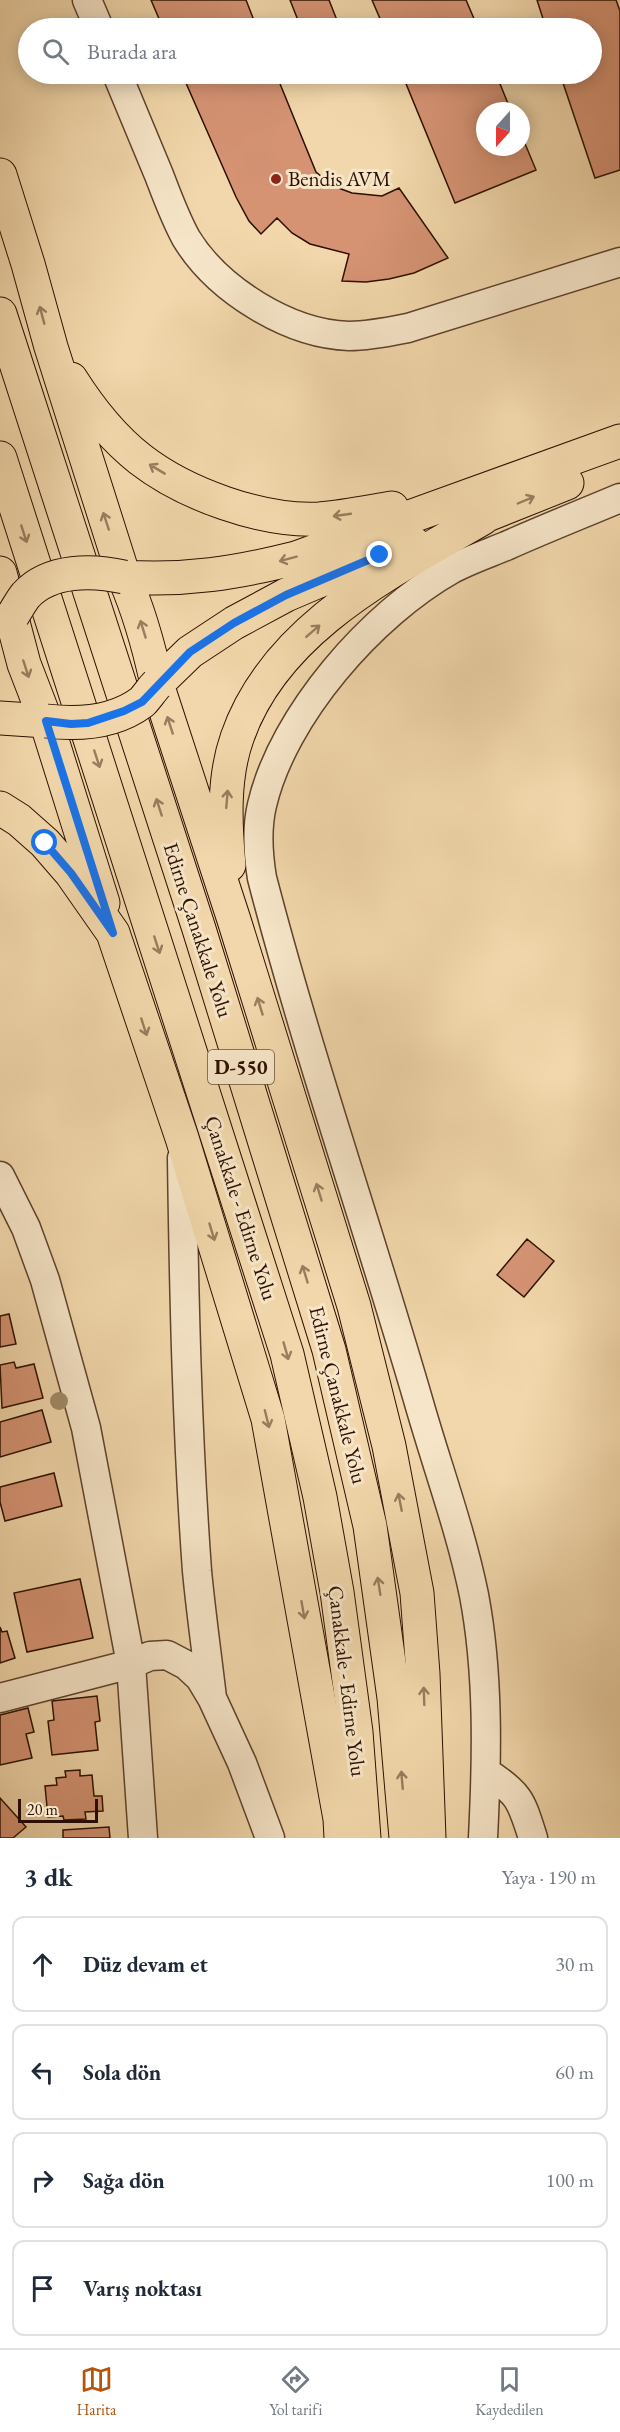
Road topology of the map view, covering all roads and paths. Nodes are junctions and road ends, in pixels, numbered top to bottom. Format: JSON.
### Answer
{"nodes":[{"id":1,"x":87,"y":0,"type":"edge"},
{"id":2,"x":95,"y":18,"type":"edge"},
{"id":3,"x":121,"y":84,"type":"edge"},
{"id":4,"x":0,"y":175,"type":"edge"},
{"id":5,"x":620,"y":262,"type":"edge"},
{"id":6,"x":0,"y":314,"type":"edge"},
{"id":7,"x":51,"y":347,"type":"junction"},
{"id":8,"x":620,"y":441,"type":"edge"},
{"id":9,"x":0,"y":458,"type":"edge"},
{"id":10,"x":620,"y":464,"type":"edge"},
{"id":11,"x":620,"y":498,"type":"edge"},
{"id":12,"x":473,"y":508,"type":"junction"},
{"id":13,"x":0,"y":573,"type":"edge"},
{"id":14,"x":124,"y":576,"type":"junction"},
{"id":15,"x":6,"y":621,"type":"edge"},
{"id":16,"x":157,"y":684,"type":"junction"},
{"id":17,"x":0,"y":718,"type":"edge"},
{"id":18,"x":46,"y":721,"type":"junction"},
{"id":19,"x":0,"y":808,"type":"edge"},
{"id":20,"x":234,"y":920,"type":"junction"},
{"id":21,"x":113,"y":933,"type":"junction"},
{"id":22,"x":182,"y":1138,"type":"junction"},
{"id":23,"x":0,"y":1176,"type":"edge"},
{"id":24,"x":131,"y":1664,"type":"junction"},
{"id":25,"x":0,"y":1698,"type":"edge"},
{"id":26,"x":212,"y":1698,"type":"junction"},
{"id":27,"x":486,"y":1772,"type":"junction"},
{"id":28,"x":143,"y":1838,"type":"edge"},
{"id":29,"x":270,"y":1838,"type":"edge"},
{"id":30,"x":341,"y":1838,"type":"edge"},
{"id":31,"x":363,"y":1838,"type":"edge"},
{"id":32,"x":406,"y":1838,"type":"edge"},
{"id":33,"x":429,"y":1838,"type":"edge"},
{"id":34,"x":483,"y":1838,"type":"edge"},
{"id":35,"x":533,"y":1838,"type":"edge"}],
"edges":[{"from":1,"to":2,"type":"street"},
{"from":3,"to":5,"type":"street"},
{"from":7,"to":4,"type":"main road","one_way":true},
{"from":32,"to":6,"type":"main road","name":"Edirne Çanakkale Yolu","number":"D-550","one_way":true},
{"from":12,"to":7,"type":"main road","one_way":true},
{"from":14,"to":7,"type":"main road","one_way":true},
{"from":8,"to":12,"type":"main road"},
{"from":9,"to":31,"type":"main road","name":"Çanakkale - Edirne Yolu","number":"D-550","one_way":true},
{"from":12,"to":10,"type":"main road","one_way":true},
{"from":11,"to":27,"type":"street"},
{"from":12,"to":14,"type":"main road","one_way":true},
{"from":12,"to":16,"type":"main road"},
{"from":20,"to":12,"type":"main road","one_way":true},
{"from":13,"to":15,"type":"main road"},
{"from":14,"to":15,"type":"main road","bridge":true},
{"from":16,"to":14,"type":"main road","one_way":true},
{"from":15,"to":18,"type":"main road","one_way":true},
{"from":16,"to":18,"type":"main road","bridge":true},
{"from":20,"to":16,"type":"main road","one_way":true},
{"from":17,"to":18,"type":"main road"},
{"from":18,"to":21,"type":"main road"},
{"from":19,"to":21,"type":"main road"},
{"from":33,"to":20,"type":"main road","one_way":true},
{"from":21,"to":22,"type":"main road","one_way":true},
{"from":22,"to":26,"type":"street"},
{"from":22,"to":30,"type":"main road","one_way":true},
{"from":23,"to":24,"type":"street"},
{"from":24,"to":25,"type":"street"},
{"from":24,"to":26,"type":"street"},
{"from":24,"to":28,"type":"street"},
{"from":26,"to":29,"type":"street"},
{"from":27,"to":34,"type":"street"},
{"from":27,"to":35,"type":"street"}]}
